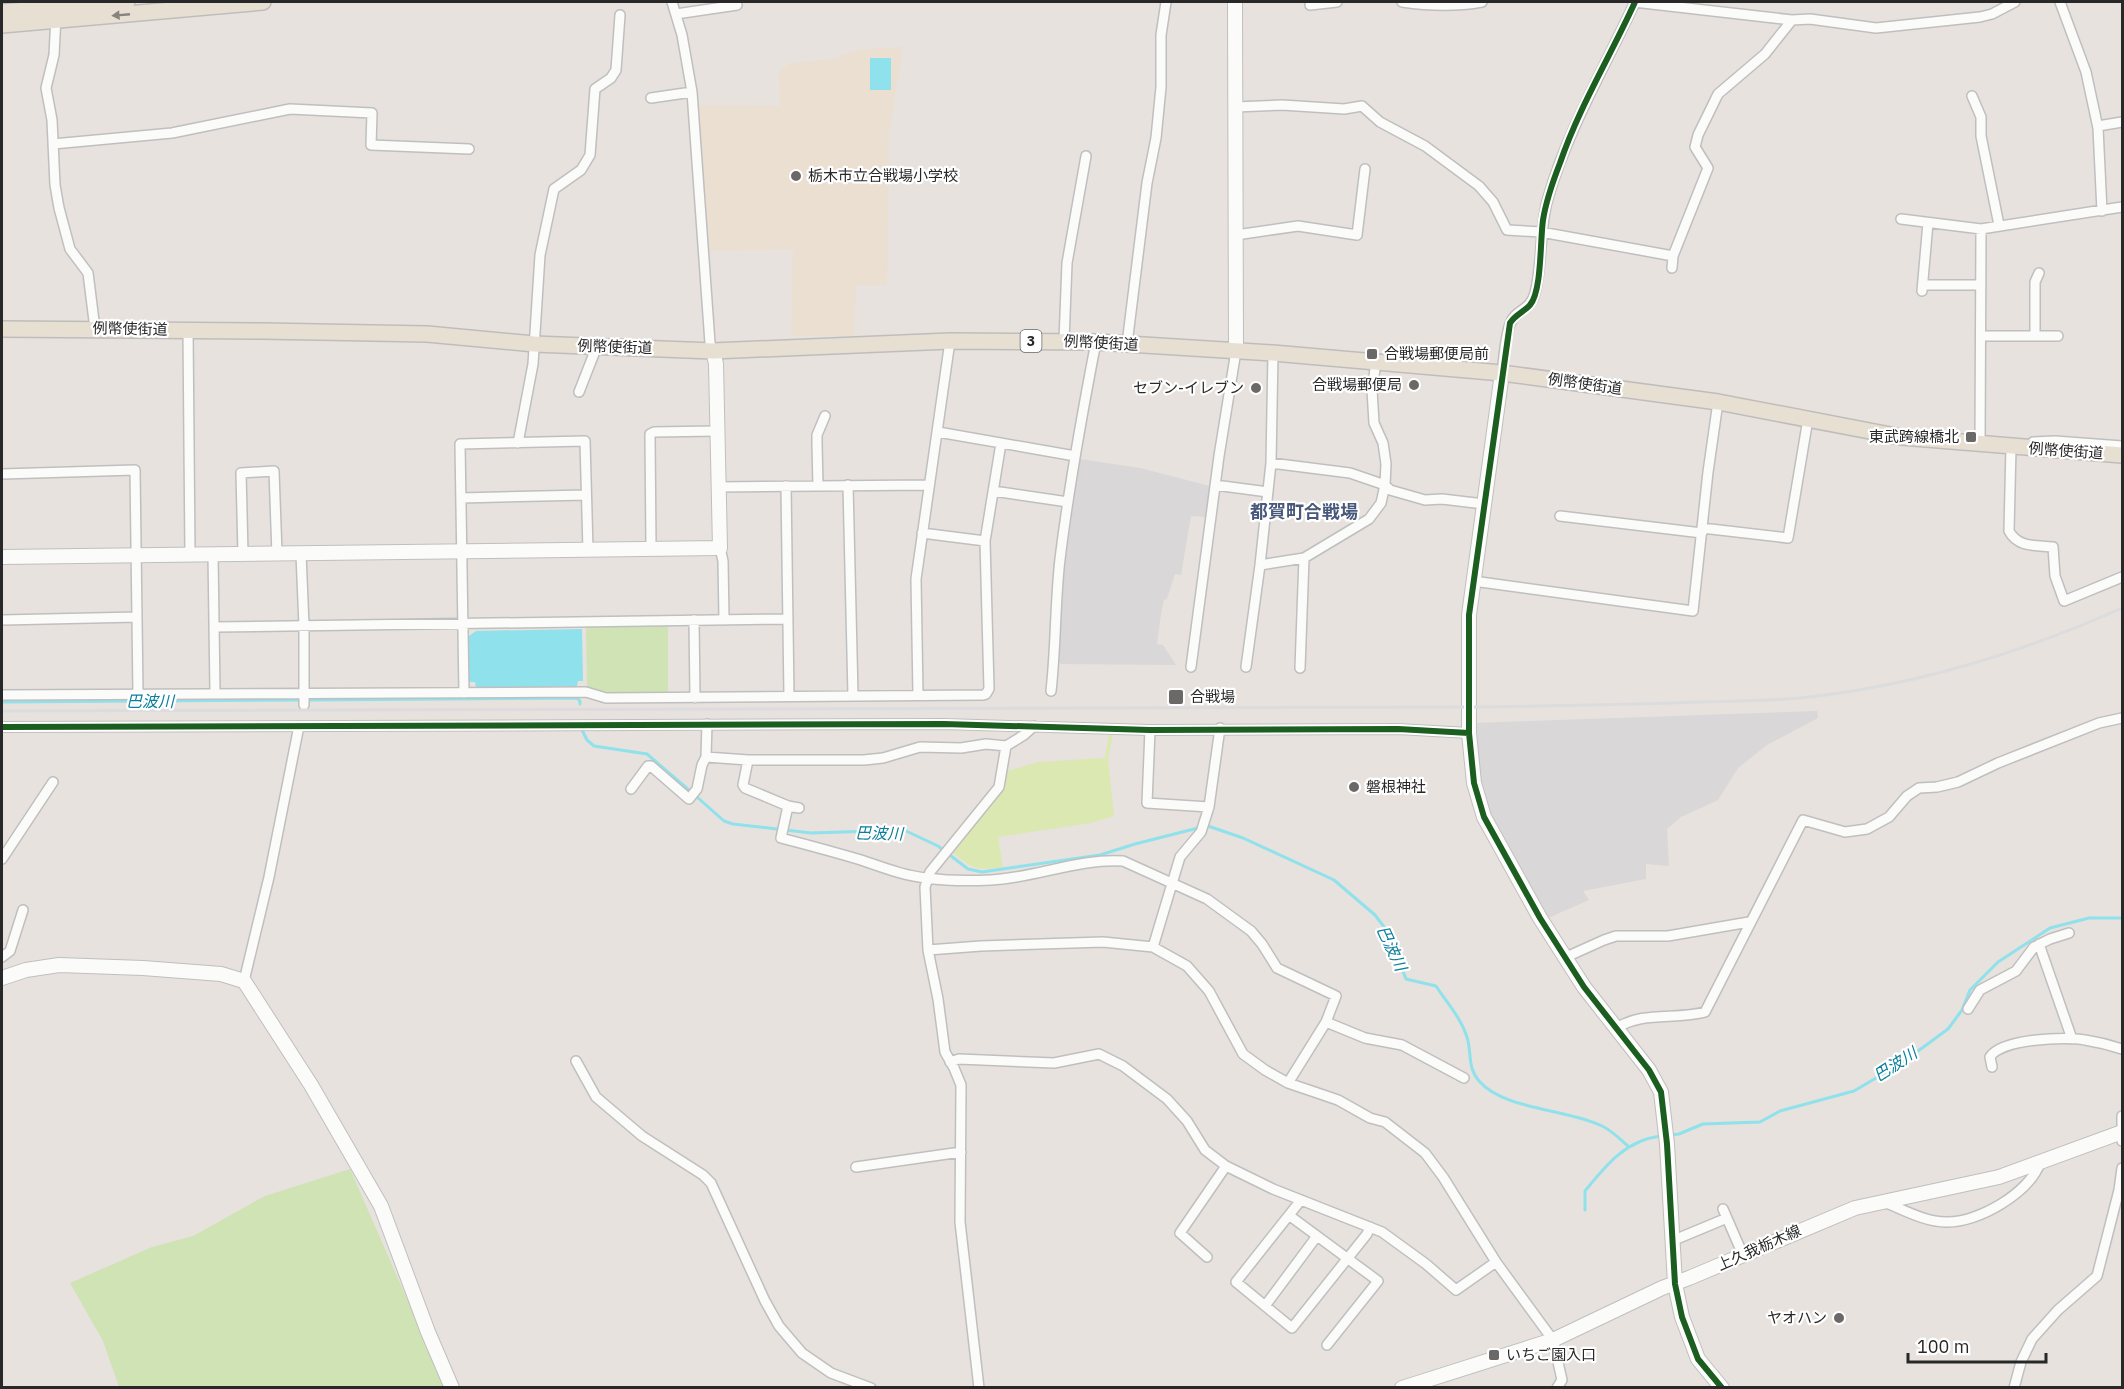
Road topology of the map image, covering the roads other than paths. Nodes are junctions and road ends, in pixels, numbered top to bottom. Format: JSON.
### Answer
{"nodes":[{"id":1,"x":127,"y":2,"type":"edge"},
{"id":2,"x":263,"y":2,"type":"edge"},
{"id":3,"x":672,"y":2,"type":"edge"},
{"id":4,"x":1166,"y":2,"type":"edge"},
{"id":5,"x":1235,"y":2,"type":"edge"},
{"id":6,"x":1337,"y":2,"type":"edge"},
{"id":7,"x":1402,"y":2,"type":"edge"},
{"id":8,"x":1482,"y":2,"type":"edge"},
{"id":9,"x":1635,"y":2,"type":"edge"},
{"id":10,"x":2015,"y":2,"type":"edge"},
{"id":11,"x":2060,"y":2,"type":"edge"},
{"id":12,"x":737,"y":5,"type":"dead end"},
{"id":13,"x":1310,"y":5,"type":"dead end"},
{"id":14,"x":56,"y":10,"type":"edge"},
{"id":15,"x":2,"y":12,"type":"edge"},
{"id":16,"x":676,"y":14,"type":"junction"},
{"id":17,"x":620,"y":15,"type":"dead end"},
{"id":18,"x":1792,"y":20,"type":"junction"},
{"id":19,"x":2,"y":25,"type":"edge"},
{"id":20,"x":692,"y":92,"type":"junction"},
{"id":21,"x":1972,"y":96,"type":"dead end"},
{"id":22,"x":651,"y":98,"type":"dead end"},
{"id":23,"x":1235,"y":107,"type":"junction"},
{"id":24,"x":2122,"y":122,"type":"edge"},
{"id":25,"x":2098,"y":126,"type":"junction"},
{"id":26,"x":53,"y":144,"type":"junction"},
{"id":27,"x":469,"y":149,"type":"dead end"},
{"id":28,"x":1086,"y":156,"type":"dead end"},
{"id":29,"x":1365,"y":169,"type":"dead end"},
{"id":30,"x":2122,"y":207,"type":"edge"},
{"id":31,"x":2102,"y":211,"type":"junction"},
{"id":32,"x":1901,"y":219,"type":"dead end"},
{"id":33,"x":1928,"y":223,"type":"junction"},
{"id":34,"x":1999,"y":225,"type":"junction"},
{"id":35,"x":1981,"y":229,"type":"junction"},
{"id":36,"x":1541,"y":232,"type":"junction"},
{"id":37,"x":1236,"y":235,"type":"junction"},
{"id":38,"x":1673,"y":256,"type":"junction"},
{"id":39,"x":1672,"y":268,"type":"dead end"},
{"id":40,"x":2039,"y":273,"type":"dead end"},
{"id":41,"x":1981,"y":285,"type":"junction"},
{"id":42,"x":2,"y":329,"type":"edge"},
{"id":43,"x":95,"y":329,"type":"junction"},
{"id":44,"x":188,"y":330,"type":"junction"},
{"id":45,"x":2035,"y":334,"type":"junction"},
{"id":46,"x":1981,"y":336,"type":"junction"},
{"id":47,"x":2058,"y":336,"type":"dead end"},
{"id":48,"x":1064,"y":341,"type":"junction"},
{"id":49,"x":950,"y":342,"type":"junction"},
{"id":50,"x":1096,"y":342,"type":"junction"},
{"id":51,"x":534,"y":344,"type":"junction"},
{"id":52,"x":1127,"y":344,"type":"junction"},
{"id":53,"x":597,"y":346,"type":"junction"},
{"id":54,"x":713,"y":351,"type":"junction"},
{"id":55,"x":1236,"y":351,"type":"junction"},
{"id":56,"x":1273,"y":353,"type":"junction"},
{"id":57,"x":1376,"y":362,"type":"junction"},
{"id":58,"x":1502,"y":373,"type":"junction"},
{"id":59,"x":579,"y":392,"type":"dead end"},
{"id":60,"x":1718,"y":402,"type":"junction"},
{"id":61,"x":825,"y":416,"type":"dead end"},
{"id":62,"x":1808,"y":419,"type":"junction"},
{"id":63,"x":717,"y":431,"type":"junction"},
{"id":64,"x":938,"y":432,"type":"junction"},
{"id":65,"x":518,"y":443,"type":"junction"},
{"id":66,"x":1001,"y":444,"type":"junction"},
{"id":67,"x":1980,"y":444,"type":"junction"},
{"id":68,"x":2122,"y":446,"type":"edge"},
{"id":69,"x":2011,"y":447,"type":"junction"},
{"id":70,"x":2122,"y":455,"type":"edge"},
{"id":71,"x":1075,"y":456,"type":"junction"},
{"id":72,"x":1271,"y":463,"type":"junction"},
{"id":73,"x":2,"y":474,"type":"edge"},
{"id":74,"x":848,"y":485,"type":"junction"},
{"id":75,"x":928,"y":485,"type":"junction"},
{"id":76,"x":1215,"y":485,"type":"junction"},
{"id":77,"x":1385,"y":485,"type":"junction"},
{"id":78,"x":786,"y":486,"type":"junction"},
{"id":79,"x":818,"y":486,"type":"junction"},
{"id":80,"x":718,"y":487,"type":"junction"},
{"id":81,"x":993,"y":491,"type":"junction"},
{"id":82,"x":1268,"y":492,"type":"junction"},
{"id":83,"x":586,"y":495,"type":"junction"},
{"id":84,"x":461,"y":498,"type":"junction"},
{"id":85,"x":1068,"y":502,"type":"junction"},
{"id":86,"x":1484,"y":504,"type":"junction"},
{"id":87,"x":1560,"y":516,"type":"dead end"},
{"id":88,"x":1702,"y":531,"type":"junction"},
{"id":89,"x":922,"y":533,"type":"junction"},
{"id":90,"x":985,"y":541,"type":"junction"},
{"id":91,"x":720,"y":548,"type":"junction"},
{"id":92,"x":651,"y":549,"type":"junction"},
{"id":93,"x":588,"y":550,"type":"junction"},
{"id":94,"x":462,"y":552,"type":"junction"},
{"id":95,"x":243,"y":553,"type":"junction"},
{"id":96,"x":213,"y":554,"type":"junction"},
{"id":97,"x":277,"y":554,"type":"junction"},
{"id":98,"x":301,"y":554,"type":"junction"},
{"id":99,"x":135,"y":555,"type":"junction"},
{"id":100,"x":190,"y":555,"type":"junction"},
{"id":101,"x":2,"y":557,"type":"edge"},
{"id":102,"x":1304,"y":558,"type":"junction"},
{"id":103,"x":1260,"y":565,"type":"junction"},
{"id":104,"x":2122,"y":577,"type":"edge"},
{"id":105,"x":1473,"y":581,"type":"junction"},
{"id":106,"x":137,"y":617,"type":"junction"},
{"id":107,"x":724,"y":619,"type":"junction"},
{"id":108,"x":787,"y":619,"type":"junction"},
{"id":109,"x":2,"y":620,"type":"edge"},
{"id":110,"x":694,"y":620,"type":"junction"},
{"id":111,"x":463,"y":624,"type":"junction"},
{"id":112,"x":304,"y":626,"type":"junction"},
{"id":113,"x":215,"y":627,"type":"junction"},
{"id":114,"x":1191,"y":667,"type":"dead end"},
{"id":115,"x":1246,"y":667,"type":"dead end"},
{"id":116,"x":1300,"y":668,"type":"dead end"},
{"id":117,"x":1051,"y":691,"type":"dead end"},
{"id":118,"x":138,"y":693,"type":"junction"},
{"id":119,"x":215,"y":693,"type":"junction"},
{"id":120,"x":304,"y":693,"type":"junction"},
{"id":121,"x":464,"y":693,"type":"junction"},
{"id":122,"x":2,"y":695,"type":"edge"},
{"id":123,"x":853,"y":695,"type":"junction"},
{"id":124,"x":918,"y":695,"type":"junction"},
{"id":125,"x":789,"y":696,"type":"junction"},
{"id":126,"x":695,"y":698,"type":"junction"},
{"id":127,"x":304,"y":705,"type":"dead end"},
{"id":128,"x":2122,"y":718,"type":"edge"},
{"id":129,"x":707,"y":724,"type":"junction"},
{"id":130,"x":299,"y":726,"type":"junction"},
{"id":131,"x":1034,"y":726,"type":"junction"},
{"id":132,"x":2,"y":727,"type":"edge"},
{"id":133,"x":1220,"y":729,"type":"junction"},
{"id":134,"x":1150,"y":730,"type":"junction"},
{"id":135,"x":1469,"y":733,"type":"junction"},
{"id":136,"x":1006,"y":746,"type":"junction"},
{"id":137,"x":706,"y":757,"type":"junction"},
{"id":138,"x":748,"y":760,"type":"junction"},
{"id":139,"x":53,"y":782,"type":"dead end"},
{"id":140,"x":631,"y":789,"type":"dead end"},
{"id":141,"x":788,"y":806,"type":"junction"},
{"id":142,"x":1209,"y":807,"type":"junction"},
{"id":143,"x":799,"y":808,"type":"dead end"},
{"id":144,"x":2,"y":859,"type":"edge"},
{"id":145,"x":926,"y":878,"type":"junction"},
{"id":146,"x":1172,"y":882,"type":"junction"},
{"id":147,"x":23,"y":910,"type":"dead end"},
{"id":148,"x":1749,"y":922,"type":"junction"},
{"id":149,"x":2069,"y":933,"type":"dead end"},
{"id":150,"x":2039,"y":944,"type":"junction"},
{"id":151,"x":1153,"y":947,"type":"junction"},
{"id":152,"x":928,"y":950,"type":"junction"},
{"id":153,"x":2,"y":957,"type":"edge"},
{"id":154,"x":1564,"y":957,"type":"junction"},
{"id":155,"x":2,"y":978,"type":"edge"},
{"id":156,"x":244,"y":981,"type":"junction"},
{"id":157,"x":1968,"y":1009,"type":"dead end"},
{"id":158,"x":1326,"y":1022,"type":"junction"},
{"id":159,"x":1617,"y":1028,"type":"junction"},
{"id":160,"x":2072,"y":1039,"type":"junction"},
{"id":161,"x":2122,"y":1049,"type":"edge"},
{"id":162,"x":576,"y":1061,"type":"dead end"},
{"id":163,"x":950,"y":1062,"type":"junction"},
{"id":164,"x":1992,"y":1067,"type":"dead end"},
{"id":165,"x":1464,"y":1078,"type":"dead end"},
{"id":166,"x":1288,"y":1083,"type":"junction"},
{"id":167,"x":2122,"y":1116,"type":"edge"},
{"id":168,"x":2122,"y":1135,"type":"edge"},
{"id":169,"x":961,"y":1152,"type":"junction"},
{"id":170,"x":2040,"y":1163,"type":"junction"},
{"id":171,"x":1226,"y":1166,"type":"junction"},
{"id":172,"x":856,"y":1167,"type":"dead end"},
{"id":173,"x":2122,"y":1168,"type":"edge"},
{"id":174,"x":1301,"y":1200,"type":"junction"},
{"id":175,"x":1881,"y":1201,"type":"junction"},
{"id":176,"x":1290,"y":1216,"type":"junction"},
{"id":177,"x":1370,"y":1227,"type":"junction"},
{"id":178,"x":1317,"y":1236,"type":"junction"},
{"id":179,"x":1673,"y":1239,"type":"junction"},
{"id":180,"x":1743,"y":1255,"type":"junction"},
{"id":181,"x":1207,"y":1257,"type":"dead end"},
{"id":182,"x":1347,"y":1259,"type":"junction"},
{"id":183,"x":1496,"y":1262,"type":"junction"},
{"id":184,"x":1675,"y":1284,"type":"junction"},
{"id":185,"x":1265,"y":1306,"type":"junction"},
{"id":186,"x":1552,"y":1340,"type":"junction"},
{"id":187,"x":1327,"y":1345,"type":"dead end"},
{"id":188,"x":452,"y":1388,"type":"edge"},
{"id":189,"x":871,"y":1388,"type":"edge"},
{"id":190,"x":979,"y":1388,"type":"edge"},
{"id":191,"x":1402,"y":1388,"type":"edge"},
{"id":192,"x":1557,"y":1388,"type":"edge"},
{"id":193,"x":1722,"y":1388,"type":"edge"},
{"id":194,"x":2014,"y":1388,"type":"edge"}],
"edges":[{"from":1,"to":14,"type":"main road"},
{"from":2,"to":14,"type":"main road","one_way":true},
{"from":3,"to":16,"type":"street"},
{"from":4,"to":52,"type":"street"},
{"from":5,"to":23,"type":"street"},
{"from":6,"to":13,"type":"street"},
{"from":7,"to":8,"type":"street"},
{"from":9,"to":18,"type":"street"},
{"from":9,"to":36,"type":"street"},
{"from":10,"to":18,"type":"street"},
{"from":11,"to":25,"type":"street"},
{"from":12,"to":16,"type":"street"},
{"from":14,"to":15,"type":"main road"},
{"from":14,"to":19,"type":"main road"},
{"from":14,"to":26,"type":"street"},
{"from":16,"to":20,"type":"street"},
{"from":17,"to":51,"type":"street"},
{"from":18,"to":38,"type":"street"},
{"from":20,"to":22,"type":"street"},
{"from":20,"to":54,"type":"street"},
{"from":21,"to":34,"type":"street"},
{"from":23,"to":36,"type":"street"},
{"from":23,"to":37,"type":"street"},
{"from":24,"to":25,"type":"street"},
{"from":25,"to":31,"type":"street"},
{"from":26,"to":27,"type":"street"},
{"from":26,"to":43,"type":"street"},
{"from":28,"to":48,"type":"street"},
{"from":29,"to":37,"type":"street"},
{"from":30,"to":31,"type":"street"},
{"from":31,"to":34,"type":"street"},
{"from":32,"to":33,"type":"street"},
{"from":33,"to":35,"type":"street"},
{"from":33,"to":41,"type":"street"},
{"from":34,"to":35,"type":"street"},
{"from":35,"to":41,"type":"street"},
{"from":36,"to":38,"type":"street"},
{"from":36,"to":58,"type":"street"},
{"from":37,"to":55,"type":"street"},
{"from":38,"to":39,"type":"street"},
{"from":40,"to":45,"type":"street"},
{"from":41,"to":46,"type":"street"},
{"from":42,"to":43,"type":"main road","name":"例幣使街道","number":"3"},
{"from":43,"to":44,"type":"main road","name":"例幣使街道","number":"3"},
{"from":44,"to":51,"type":"main road","name":"例幣使街道","number":"3"},
{"from":44,"to":100,"type":"street"},
{"from":45,"to":46,"type":"street"},
{"from":45,"to":47,"type":"street"},
{"from":46,"to":67,"type":"street"},
{"from":48,"to":49,"type":"main road","name":"例幣使街道","number":"3"},
{"from":48,"to":50,"type":"main road","name":"例幣使街道","number":"3"},
{"from":49,"to":54,"type":"main road","name":"例幣使街道","number":"3"},
{"from":49,"to":64,"type":"street"},
{"from":50,"to":52,"type":"main road","name":"例幣使街道","number":"3"},
{"from":50,"to":71,"type":"street"},
{"from":51,"to":53,"type":"main road","name":"例幣使街道","number":"3"},
{"from":51,"to":65,"type":"street"},
{"from":52,"to":55,"type":"main road","name":"例幣使街道","number":"3"},
{"from":53,"to":54,"type":"main road","name":"例幣使街道","number":"3"},
{"from":53,"to":59,"type":"street"},
{"from":54,"to":63,"type":"street"},
{"from":55,"to":56,"type":"main road","name":"例幣使街道","number":"3"},
{"from":55,"to":76,"type":"street"},
{"from":56,"to":57,"type":"main road","name":"例幣使街道","number":"3"},
{"from":56,"to":72,"type":"street"},
{"from":57,"to":58,"type":"main road","name":"例幣使街道","number":"3"},
{"from":57,"to":77,"type":"street"},
{"from":58,"to":60,"type":"main road","name":"例幣使街道","number":"3"},
{"from":58,"to":86,"type":"street"},
{"from":60,"to":62,"type":"main road","name":"例幣使街道","number":"3"},
{"from":60,"to":88,"type":"street"},
{"from":61,"to":79,"type":"street"},
{"from":62,"to":67,"type":"main road","name":"例幣使街道","number":"3"},
{"from":62,"to":88,"type":"street"},
{"from":63,"to":80,"type":"street"},
{"from":63,"to":92,"type":"street"},
{"from":64,"to":66,"type":"street"},
{"from":64,"to":75,"type":"street"},
{"from":65,"to":83,"type":"street"},
{"from":65,"to":84,"type":"street"},
{"from":66,"to":71,"type":"street"},
{"from":66,"to":81,"type":"street"},
{"from":67,"to":69,"type":"main road","name":"例幣使街道","number":"3"},
{"from":68,"to":69,"type":"street"},
{"from":69,"to":70,"type":"main road","name":"例幣使街道","number":"3"},
{"from":69,"to":104,"type":"street"},
{"from":71,"to":85,"type":"street"},
{"from":72,"to":77,"type":"street"},
{"from":72,"to":82,"type":"street"},
{"from":73,"to":99,"type":"street"},
{"from":74,"to":75,"type":"street"},
{"from":74,"to":79,"type":"street"},
{"from":74,"to":123,"type":"street"},
{"from":75,"to":89,"type":"street"},
{"from":76,"to":82,"type":"street"},
{"from":76,"to":114,"type":"street"},
{"from":77,"to":86,"type":"street"},
{"from":77,"to":102,"type":"street"},
{"from":78,"to":79,"type":"street"},
{"from":78,"to":80,"type":"street"},
{"from":78,"to":108,"type":"street"},
{"from":80,"to":91,"type":"street"},
{"from":81,"to":85,"type":"street"},
{"from":81,"to":90,"type":"street"},
{"from":82,"to":103,"type":"street"},
{"from":83,"to":84,"type":"street"},
{"from":83,"to":93,"type":"street"},
{"from":84,"to":94,"type":"street"},
{"from":85,"to":117,"type":"street"},
{"from":86,"to":105,"type":"street"},
{"from":87,"to":88,"type":"street"},
{"from":88,"to":105,"type":"street"},
{"from":89,"to":90,"type":"street"},
{"from":89,"to":124,"type":"street"},
{"from":90,"to":124,"type":"street"},
{"from":91,"to":92,"type":"street"},
{"from":91,"to":107,"type":"street"},
{"from":92,"to":93,"type":"street"},
{"from":93,"to":94,"type":"street"},
{"from":94,"to":98,"type":"street"},
{"from":94,"to":111,"type":"street"},
{"from":95,"to":96,"type":"street"},
{"from":95,"to":97,"type":"street"},
{"from":95,"to":97,"type":"street"},
{"from":96,"to":100,"type":"street"},
{"from":96,"to":113,"type":"street"},
{"from":97,"to":98,"type":"street"},
{"from":98,"to":112,"type":"street"},
{"from":99,"to":100,"type":"street"},
{"from":99,"to":101,"type":"street"},
{"from":99,"to":106,"type":"street"},
{"from":102,"to":103,"type":"street"},
{"from":102,"to":116,"type":"street"},
{"from":103,"to":115,"type":"street"},
{"from":105,"to":135,"type":"street"},
{"from":106,"to":109,"type":"street"},
{"from":106,"to":118,"type":"street"},
{"from":107,"to":108,"type":"street"},
{"from":107,"to":110,"type":"street"},
{"from":108,"to":125,"type":"street"},
{"from":110,"to":111,"type":"street"},
{"from":110,"to":126,"type":"street"},
{"from":111,"to":112,"type":"street"},
{"from":111,"to":121,"type":"street"},
{"from":112,"to":113,"type":"street"},
{"from":112,"to":120,"type":"street"},
{"from":113,"to":119,"type":"street"},
{"from":118,"to":119,"type":"street"},
{"from":118,"to":122,"type":"street"},
{"from":119,"to":120,"type":"street"},
{"from":120,"to":121,"type":"street"},
{"from":120,"to":127,"type":"street"},
{"from":121,"to":126,"type":"street"},
{"from":123,"to":124,"type":"street"},
{"from":123,"to":125,"type":"street"},
{"from":125,"to":126,"type":"street"},
{"from":128,"to":148,"type":"street"},
{"from":129,"to":130,"type":"street"},
{"from":129,"to":131,"type":"street"},
{"from":129,"to":137,"type":"street"},
{"from":130,"to":132,"type":"street"},
{"from":130,"to":156,"type":"street"},
{"from":131,"to":134,"type":"street"},
{"from":131,"to":136,"type":"street"},
{"from":133,"to":134,"type":"street"},
{"from":133,"to":135,"type":"street"},
{"from":133,"to":142,"type":"street"},
{"from":134,"to":142,"type":"street"},
{"from":135,"to":154,"type":"street"},
{"from":136,"to":138,"type":"street"},
{"from":136,"to":145,"type":"street"},
{"from":137,"to":138,"type":"street"},
{"from":137,"to":140,"type":"street"},
{"from":138,"to":141,"type":"street"},
{"from":139,"to":144,"type":"street"},
{"from":141,"to":143,"type":"street"},
{"from":141,"to":145,"type":"street"},
{"from":142,"to":146,"type":"street"},
{"from":145,"to":146,"type":"street"},
{"from":145,"to":152,"type":"street"},
{"from":146,"to":151,"type":"street"},
{"from":146,"to":158,"type":"street"},
{"from":147,"to":153,"type":"street"},
{"from":148,"to":154,"type":"street"},
{"from":148,"to":159,"type":"street"},
{"from":149,"to":150,"type":"street"},
{"from":150,"to":157,"type":"street"},
{"from":150,"to":160,"type":"street"},
{"from":151,"to":152,"type":"street"},
{"from":151,"to":166,"type":"street"},
{"from":152,"to":163,"type":"street"},
{"from":154,"to":159,"type":"street"},
{"from":155,"to":156,"type":"street"},
{"from":156,"to":188,"type":"street"},
{"from":158,"to":165,"type":"street"},
{"from":158,"to":166,"type":"street"},
{"from":159,"to":179,"type":"street"},
{"from":160,"to":161,"type":"street"},
{"from":160,"to":164,"type":"street"},
{"from":162,"to":189,"type":"street"},
{"from":163,"to":169,"type":"street"},
{"from":163,"to":171,"type":"street"},
{"from":166,"to":183,"type":"street"},
{"from":167,"to":168,"type":"street"},
{"from":168,"to":170,"type":"street","name":"上久我栃木線"},
{"from":169,"to":172,"type":"street"},
{"from":169,"to":190,"type":"street"},
{"from":170,"to":175,"type":"street","name":"上久我栃木線"},
{"from":170,"to":175,"type":"street"},
{"from":171,"to":174,"type":"street"},
{"from":171,"to":181,"type":"street"},
{"from":173,"to":194,"type":"street"},
{"from":174,"to":176,"type":"street"},
{"from":174,"to":177,"type":"street"},
{"from":175,"to":180,"type":"street","name":"上久我栃木線"},
{"from":176,"to":178,"type":"street"},
{"from":176,"to":185,"type":"street"},
{"from":177,"to":182,"type":"street"},
{"from":177,"to":183,"type":"street"},
{"from":178,"to":182,"type":"street"},
{"from":178,"to":185,"type":"street"},
{"from":179,"to":180,"type":"street"},
{"from":179,"to":184,"type":"street"},
{"from":180,"to":184,"type":"street","name":"上久我栃木線"},
{"from":182,"to":185,"type":"street"},
{"from":182,"to":187,"type":"street"},
{"from":183,"to":186,"type":"street"},
{"from":184,"to":186,"type":"street","name":"上久我栃木線"},
{"from":184,"to":193,"type":"street"},
{"from":186,"to":191,"type":"street","name":"上久我栃木線"},
{"from":186,"to":192,"type":"street"}]}
